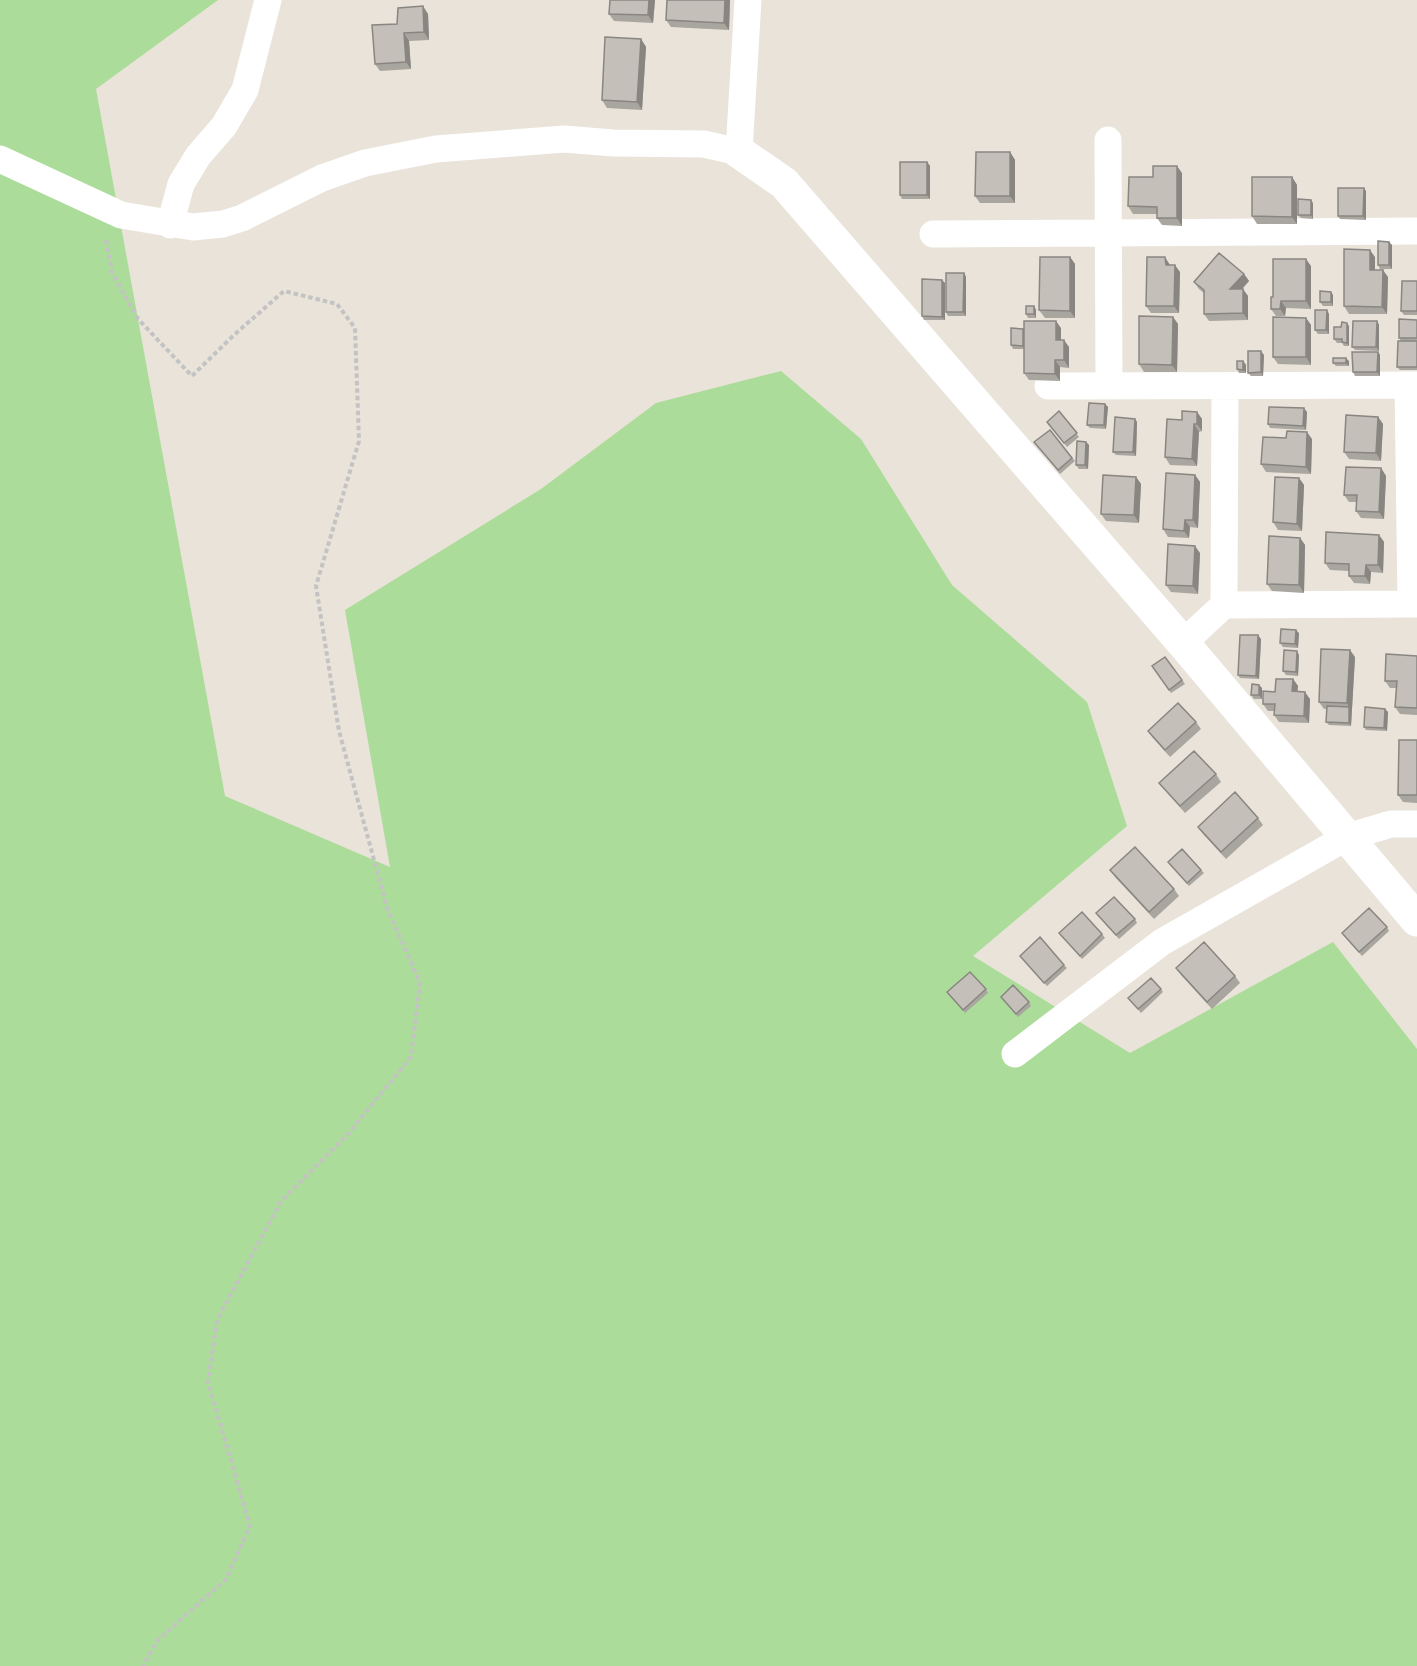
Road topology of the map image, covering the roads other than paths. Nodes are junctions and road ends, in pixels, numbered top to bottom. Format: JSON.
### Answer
{"nodes":[{"id":1,"x":268,"y":0,"type":"edge"},
{"id":2,"x":748,"y":0,"type":"edge"},
{"id":3,"x":1108,"y":140,"type":"dead end"},
{"id":4,"x":739,"y":152,"type":"junction"},
{"id":5,"x":0,"y":159,"type":"edge"},
{"id":6,"x":170,"y":225,"type":"junction"},
{"id":7,"x":1417,"y":231,"type":"edge"},
{"id":8,"x":1108,"y":233,"type":"junction"},
{"id":9,"x":933,"y":234,"type":"dead end"},
{"id":10,"x":1413,"y":385,"type":"edge"},
{"id":11,"x":1048,"y":386,"type":"edge"},
{"id":12,"x":1109,"y":386,"type":"junction"},
{"id":13,"x":1225,"y":386,"type":"junction"},
{"id":14,"x":1414,"y":604,"type":"edge"},
{"id":15,"x":1224,"y":605,"type":"junction"},
{"id":16,"x":1184,"y":643,"type":"junction"},
{"id":17,"x":1417,"y":824,"type":"edge"},
{"id":18,"x":1347,"y":837,"type":"junction"},
{"id":19,"x":1417,"y":920,"type":"edge"},
{"id":20,"x":1015,"y":1054,"type":"dead end"}],
"edges":[{"from":1,"to":6,"type":"street"},
{"from":2,"to":4,"type":"street"},
{"from":3,"to":8,"type":"street"},
{"from":4,"to":6,"type":"street"},
{"from":4,"to":16,"type":"street"},
{"from":5,"to":6,"type":"street"},
{"from":7,"to":8,"type":"street"},
{"from":8,"to":9,"type":"street"},
{"from":8,"to":12,"type":"street"},
{"from":10,"to":13,"type":"street"},
{"from":10,"to":14,"type":"street"},
{"from":11,"to":12,"type":"street"},
{"from":12,"to":13,"type":"street"},
{"from":13,"to":15,"type":"street"},
{"from":14,"to":15,"type":"street"},
{"from":15,"to":16,"type":"street"},
{"from":16,"to":18,"type":"street"},
{"from":17,"to":18,"type":"street"},
{"from":18,"to":19,"type":"street"},
{"from":18,"to":20,"type":"street"}]}
